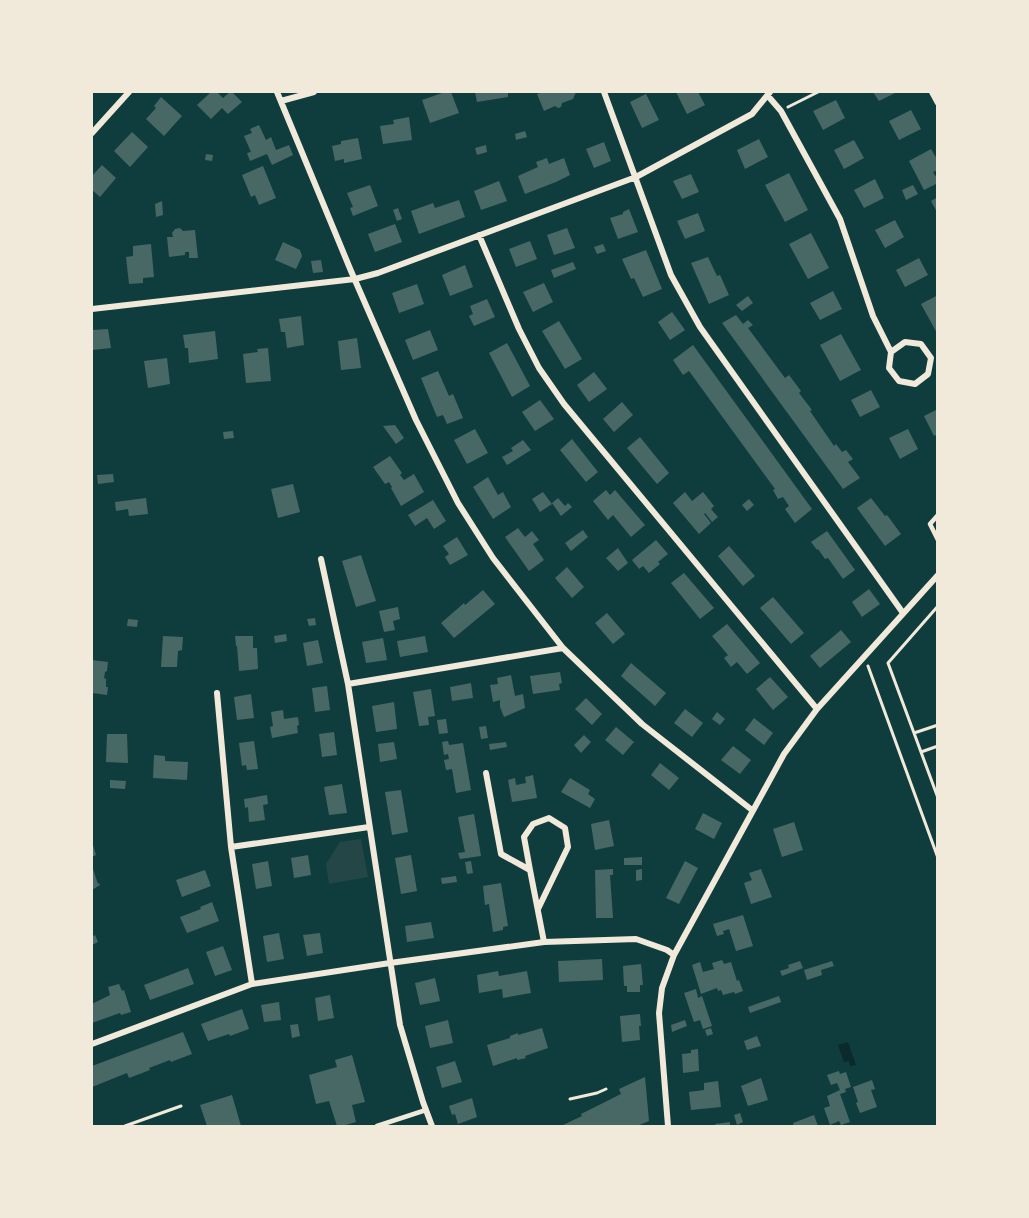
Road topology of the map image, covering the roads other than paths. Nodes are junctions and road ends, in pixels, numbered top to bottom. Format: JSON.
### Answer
{"nodes":[{"id":1,"x":129,"y":92,"type":"edge"},
{"id":2,"x":277,"y":92,"type":"edge"},
{"id":3,"x":314,"y":92,"type":"edge"},
{"id":4,"x":604,"y":92,"type":"edge"},
{"id":5,"x":932,"y":92,"type":"edge"},
{"id":6,"x":769,"y":94,"type":"edge"},
{"id":7,"x":281,"y":101,"type":"junction"},
{"id":8,"x":938,"y":103,"type":"edge"},
{"id":9,"x":92,"y":134,"type":"edge"},
{"id":10,"x":636,"y":177,"type":"junction"},
{"id":11,"x":479,"y":235,"type":"junction"},
{"id":12,"x":355,"y":279,"type":"junction"},
{"id":13,"x":92,"y":309,"type":"edge"},
{"id":14,"x":891,"y":352,"type":"junction"},
{"id":15,"x":938,"y":516,"type":"edge"},
{"id":16,"x":938,"y":540,"type":"edge"},
{"id":17,"x":321,"y":559,"type":"dead end"},
{"id":18,"x":938,"y":575,"type":"edge"},
{"id":19,"x":903,"y":613,"type":"junction"},
{"id":20,"x":563,"y":648,"type":"junction"},
{"id":21,"x":348,"y":684,"type":"junction"},
{"id":22,"x":217,"y":693,"type":"dead end"},
{"id":23,"x":817,"y":709,"type":"junction"},
{"id":24,"x":486,"y":773,"type":"dead end"},
{"id":25,"x":752,"y":810,"type":"junction"},
{"id":26,"x":369,"y":827,"type":"junction"},
{"id":27,"x":231,"y":847,"type":"junction"},
{"id":28,"x":530,"y":870,"type":"junction"},
{"id":29,"x":538,"y":910,"type":"junction"},
{"id":30,"x":544,"y":942,"type":"junction"},
{"id":31,"x":674,"y":955,"type":"junction"},
{"id":32,"x":390,"y":963,"type":"junction"},
{"id":33,"x":252,"y":984,"type":"junction"},
{"id":34,"x":92,"y":1044,"type":"edge"},
{"id":35,"x":426,"y":1110,"type":"junction"},
{"id":36,"x":377,"y":1126,"type":"edge"},
{"id":37,"x":432,"y":1126,"type":"edge"},
{"id":38,"x":668,"y":1126,"type":"edge"}],
"edges":[{"from":1,"to":9,"type":"street"},
{"from":2,"to":7,"type":"street"},
{"from":3,"to":7,"type":"street"},
{"from":4,"to":10,"type":"street"},
{"from":5,"to":8,"type":"street"},
{"from":6,"to":10,"type":"street"},
{"from":6,"to":14,"type":"street"},
{"from":7,"to":12,"type":"street"},
{"from":10,"to":11,"type":"street"},
{"from":10,"to":19,"type":"street"},
{"from":11,"to":12,"type":"street"},
{"from":11,"to":23,"type":"street"},
{"from":12,"to":13,"type":"street"},
{"from":12,"to":20,"type":"street"},
{"from":14,"to":14,"type":"street"},
{"from":15,"to":16,"type":"lane"},
{"from":17,"to":21,"type":"street"},
{"from":18,"to":19,"type":"street"},
{"from":19,"to":23,"type":"street"},
{"from":20,"to":21,"type":"street"},
{"from":20,"to":25,"type":"street"},
{"from":21,"to":26,"type":"street"},
{"from":22,"to":27,"type":"street"},
{"from":23,"to":25,"type":"street"},
{"from":24,"to":28,"type":"street"},
{"from":25,"to":31,"type":"street"},
{"from":26,"to":27,"type":"street"},
{"from":26,"to":32,"type":"street"},
{"from":27,"to":33,"type":"street"},
{"from":28,"to":29,"type":"street"},
{"from":28,"to":29,"type":"street"},
{"from":29,"to":30,"type":"street"},
{"from":30,"to":31,"type":"street"},
{"from":30,"to":32,"type":"street"},
{"from":31,"to":38,"type":"street"},
{"from":32,"to":33,"type":"street"},
{"from":32,"to":35,"type":"street"},
{"from":33,"to":34,"type":"street"},
{"from":35,"to":36,"type":"lane"},
{"from":35,"to":37,"type":"street"}]}
